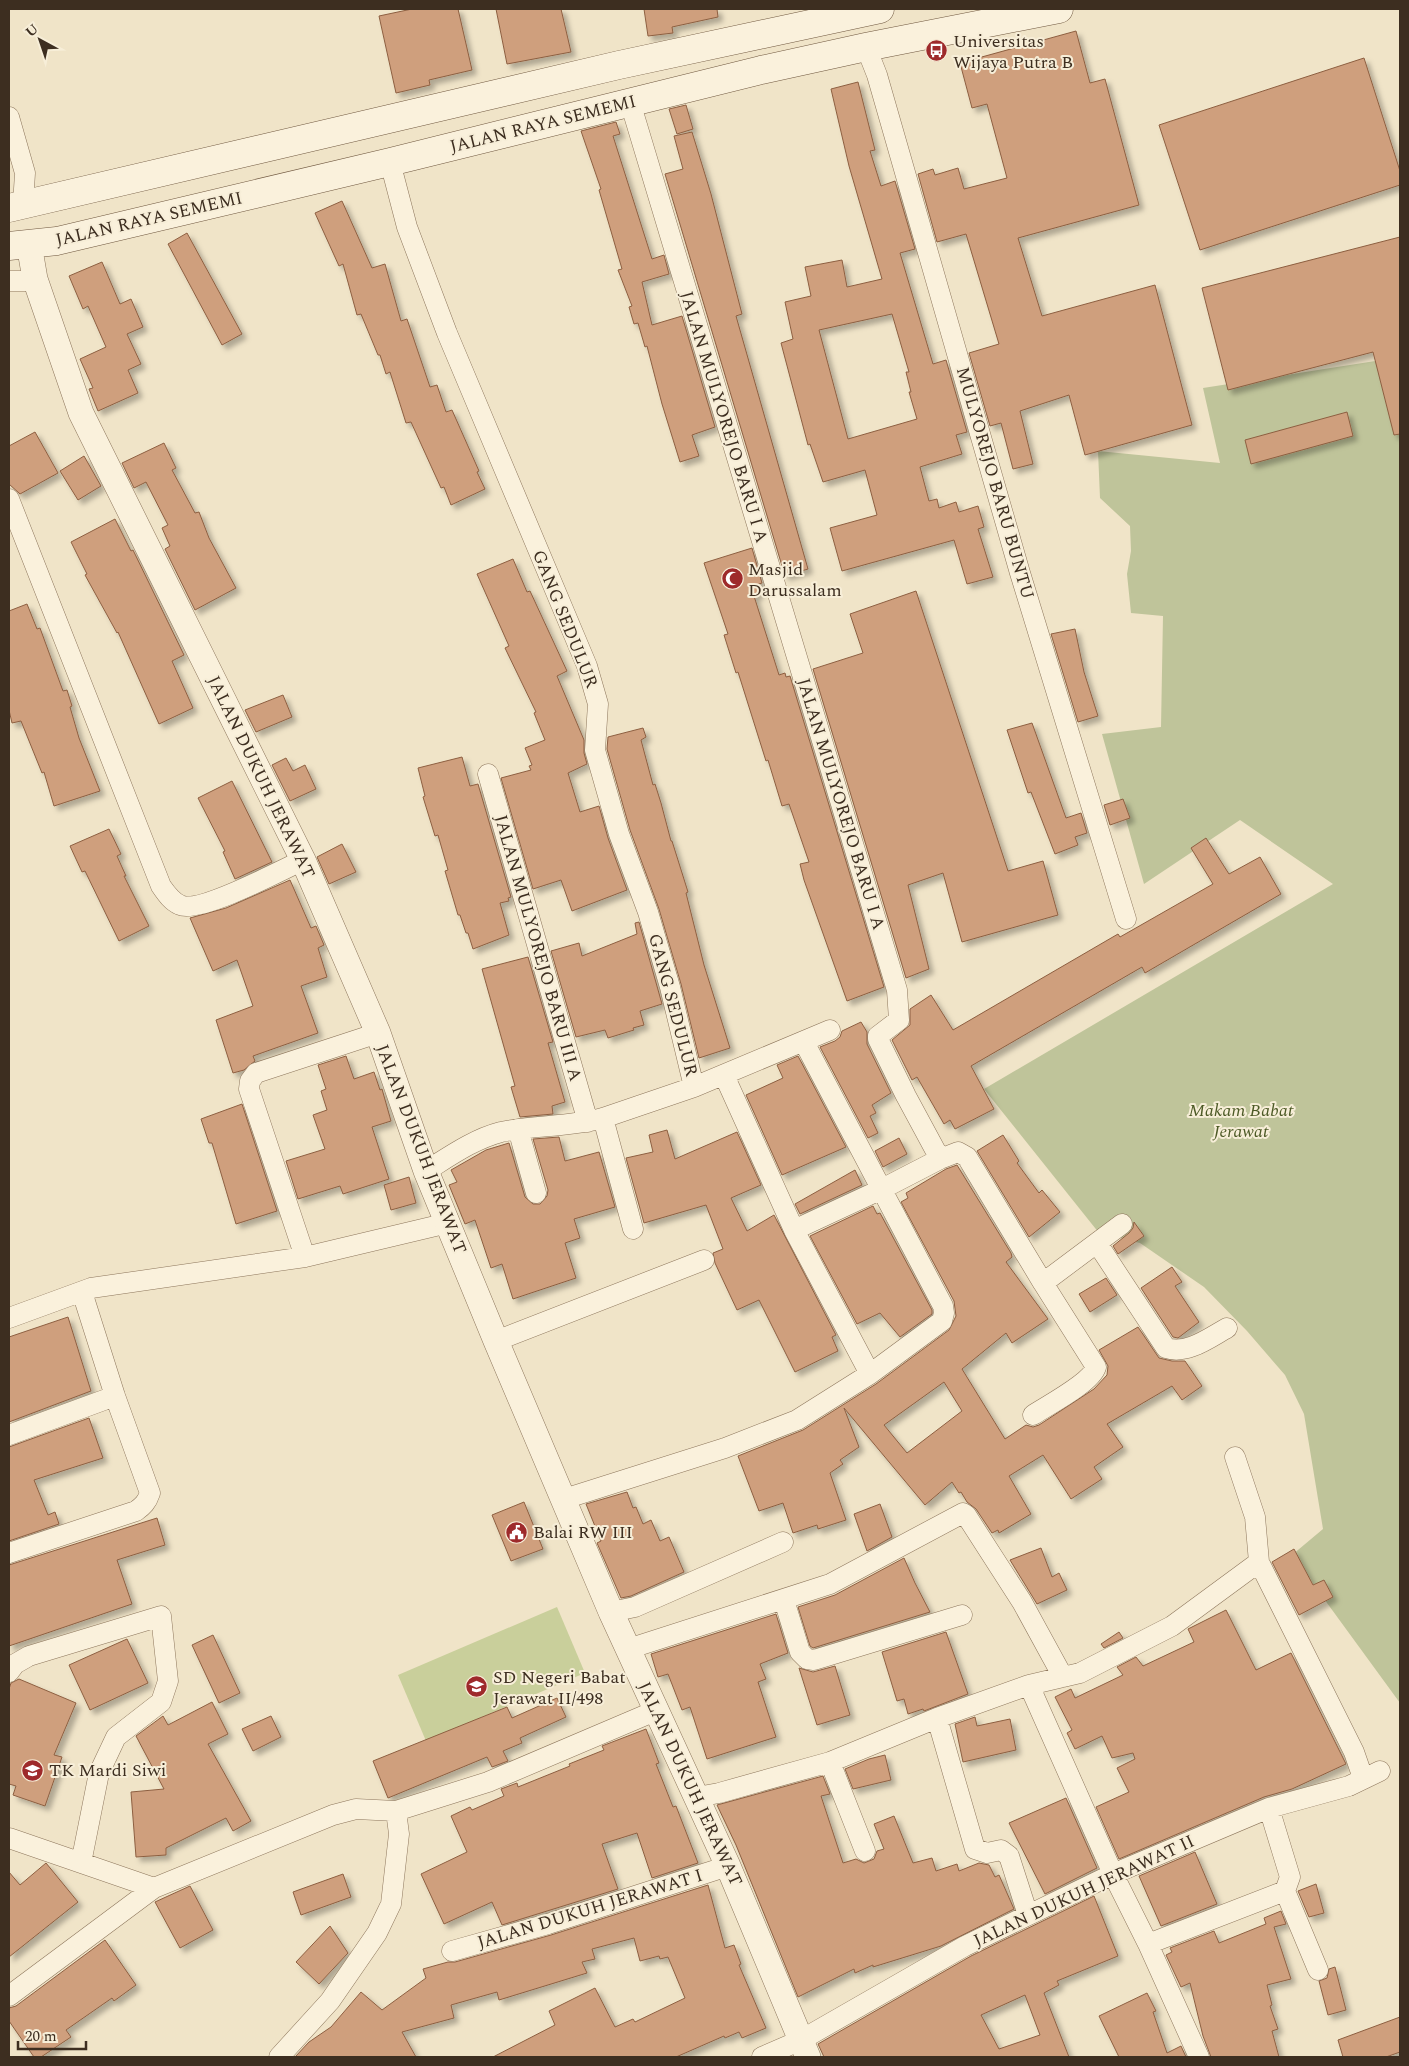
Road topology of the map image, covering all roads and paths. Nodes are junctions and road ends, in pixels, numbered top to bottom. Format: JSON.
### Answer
{"nodes":[{"id":1,"x":880,"y":9,"type":"edge"},
{"id":2,"x":1059,"y":9,"type":"edge"},
{"id":3,"x":871,"y":60,"type":"junction"},
{"id":4,"x":9,"y":117,"type":"edge"},
{"id":5,"x":634,"y":117,"type":"junction"},
{"id":6,"x":393,"y":177,"type":"junction"},
{"id":7,"x":16,"y":207,"type":"edge"},
{"id":8,"x":28,"y":263,"type":"edge"},
{"id":9,"x":9,"y":281,"type":"edge"},
{"id":10,"x":9,"y":499,"type":"edge"},
{"id":11,"x":488,"y":774,"type":"dead end"},
{"id":12,"x":303,"y":860,"type":"junction"},
{"id":13,"x":1126,"y":919,"type":"dead end"},
{"id":14,"x":830,"y":1030,"type":"dead end"},
{"id":15,"x":378,"y":1033,"type":"junction"},
{"id":16,"x":804,"y":1042,"type":"junction"},
{"id":17,"x":724,"y":1075,"type":"junction"},
{"id":18,"x":694,"y":1087,"type":"junction"},
{"id":19,"x":596,"y":1120,"type":"junction"},
{"id":20,"x":518,"y":1129,"type":"junction"},
{"id":21,"x":940,"y":1159,"type":"junction"},
{"id":22,"x":426,"y":1170,"type":"junction"},
{"id":23,"x":882,"y":1189,"type":"junction"},
{"id":24,"x":536,"y":1193,"type":"dead end"},
{"id":25,"x":448,"y":1223,"type":"junction"},
{"id":26,"x":1122,"y":1224,"type":"dead end"},
{"id":27,"x":633,"y":1228,"type":"dead end"},
{"id":28,"x":794,"y":1230,"type":"junction"},
{"id":29,"x":1097,"y":1243,"type":"junction"},
{"id":30,"x":304,"y":1257,"type":"junction"},
{"id":31,"x":704,"y":1260,"type":"dead end"},
{"id":32,"x":1043,"y":1283,"type":"junction"},
{"id":33,"x":82,"y":1292,"type":"junction"},
{"id":34,"x":9,"y":1318,"type":"edge"},
{"id":35,"x":1227,"y":1328,"type":"dead end"},
{"id":36,"x":496,"y":1341,"type":"junction"},
{"id":37,"x":870,"y":1374,"type":"junction"},
{"id":38,"x":116,"y":1396,"type":"junction"},
{"id":39,"x":1032,"y":1415,"type":"dead end"},
{"id":40,"x":9,"y":1435,"type":"edge"},
{"id":41,"x":1235,"y":1457,"type":"dead end"},
{"id":42,"x":564,"y":1499,"type":"junction"},
{"id":43,"x":783,"y":1542,"type":"dead end"},
{"id":44,"x":9,"y":1553,"type":"edge"},
{"id":45,"x":1259,"y":1562,"type":"junction"},
{"id":46,"x":784,"y":1600,"type":"junction"},
{"id":47,"x":611,"y":1612,"type":"junction"},
{"id":48,"x":962,"y":1615,"type":"dead end"},
{"id":49,"x":628,"y":1649,"type":"junction"},
{"id":50,"x":9,"y":1672,"type":"edge"},
{"id":51,"x":1063,"y":1677,"type":"junction"},
{"id":52,"x":1029,"y":1685,"type":"junction"},
{"id":53,"x":655,"y":1711,"type":"junction"},
{"id":54,"x":937,"y":1718,"type":"junction"},
{"id":55,"x":830,"y":1762,"type":"junction"},
{"id":56,"x":697,"y":1797,"type":"junction"},
{"id":57,"x":1270,"y":1808,"type":"junction"},
{"id":58,"x":396,"y":1811,"type":"junction"},
{"id":59,"x":9,"y":1838,"type":"edge"},
{"id":60,"x":865,"y":1851,"type":"dead end"},
{"id":61,"x":80,"y":1863,"type":"junction"},
{"id":62,"x":728,"y":1866,"type":"junction"},
{"id":63,"x":1113,"y":1874,"type":"junction"},
{"id":64,"x":154,"y":1888,"type":"junction"},
{"id":65,"x":1285,"y":1891,"type":"junction"},
{"id":66,"x":1028,"y":1915,"type":"junction"},
{"id":67,"x":1148,"y":1944,"type":"junction"},
{"id":68,"x":452,"y":1952,"type":"dead end"},
{"id":69,"x":1318,"y":1970,"type":"dead end"},
{"id":70,"x":9,"y":1996,"type":"edge"},
{"id":71,"x":804,"y":2049,"type":"edge"},
{"id":72,"x":279,"y":2057,"type":"edge"},
{"id":73,"x":762,"y":2057,"type":"edge"},
{"id":74,"x":1199,"y":2057,"type":"edge"}],
"edges":[{"from":1,"to":7,"type":"main road"},
{"from":2,"to":3,"type":"main road","name":"JALAN RAYA SEMEMI"},
{"from":3,"to":5,"type":"main road","name":"JALAN RAYA SEMEMI"},
{"from":3,"to":13,"type":"street","name":"MULYOREJO BARU BUNTU"},
{"from":4,"to":7,"type":"street"},
{"from":5,"to":6,"type":"main road","name":"JALAN RAYA SEMEMI"},
{"from":5,"to":21,"type":"street","name":"JALAN MULYOREJO BARU I A"},
{"from":6,"to":8,"type":"main road","name":"JALAN RAYA SEMEMI"},
{"from":6,"to":18,"type":"street","name":"GANG SEDULUR"},
{"from":8,"to":9,"type":"street"},
{"from":8,"to":12,"type":"street","name":"JALAN DUKUH JERAWAT"},
{"from":10,"to":12,"type":"street"},
{"from":11,"to":19,"type":"street","name":"JALAN MULYOREJO BARU III A"},
{"from":12,"to":15,"type":"street","name":"JALAN DUKUH JERAWAT"},
{"from":14,"to":16,"type":"street"},
{"from":15,"to":22,"type":"street","name":"JALAN DUKUH JERAWAT"},
{"from":15,"to":30,"type":"street"},
{"from":16,"to":17,"type":"street"},
{"from":16,"to":23,"type":"street"},
{"from":17,"to":18,"type":"street"},
{"from":17,"to":28,"type":"street"},
{"from":18,"to":19,"type":"street"},
{"from":19,"to":20,"type":"street"},
{"from":19,"to":27,"type":"street","name":"JALAN MULYOREJO BARU III A"},
{"from":20,"to":22,"type":"street"},
{"from":20,"to":24,"type":"street"},
{"from":21,"to":23,"type":"street"},
{"from":21,"to":32,"type":"street"},
{"from":22,"to":25,"type":"street","name":"JALAN DUKUH JERAWAT"},
{"from":23,"to":28,"type":"street"},
{"from":23,"to":37,"type":"street"},
{"from":25,"to":30,"type":"street"},
{"from":25,"to":36,"type":"street","name":"JALAN DUKUH JERAWAT"},
{"from":26,"to":29,"type":"street"},
{"from":28,"to":37,"type":"street"},
{"from":29,"to":32,"type":"street"},
{"from":29,"to":35,"type":"street"},
{"from":30,"to":33,"type":"street"},
{"from":31,"to":36,"type":"street"},
{"from":32,"to":39,"type":"street"},
{"from":33,"to":34,"type":"street"},
{"from":33,"to":38,"type":"street"},
{"from":36,"to":42,"type":"street","name":"JALAN DUKUH JERAWAT"},
{"from":37,"to":42,"type":"street"},
{"from":38,"to":40,"type":"street"},
{"from":38,"to":44,"type":"street"},
{"from":41,"to":45,"type":"street"},
{"from":42,"to":47,"type":"street","name":"JALAN DUKUH JERAWAT"},
{"from":43,"to":47,"type":"street"},
{"from":45,"to":51,"type":"street"},
{"from":45,"to":57,"type":"street","name":"JALAN DUKUH JERAWAT II"},
{"from":46,"to":48,"type":"street"},
{"from":46,"to":49,"type":"street"},
{"from":46,"to":51,"type":"street"},
{"from":47,"to":49,"type":"street","name":"JALAN DUKUH JERAWAT"},
{"from":49,"to":53,"type":"street","name":"JALAN DUKUH JERAWAT"},
{"from":50,"to":61,"type":"street"},
{"from":51,"to":52,"type":"street"},
{"from":52,"to":54,"type":"street"},
{"from":52,"to":63,"type":"street"},
{"from":53,"to":56,"type":"street","name":"JALAN DUKUH JERAWAT"},
{"from":53,"to":58,"type":"street"},
{"from":54,"to":55,"type":"street"},
{"from":54,"to":66,"type":"street"},
{"from":55,"to":56,"type":"street"},
{"from":55,"to":60,"type":"street"},
{"from":56,"to":62,"type":"street","name":"JALAN DUKUH JERAWAT"},
{"from":57,"to":63,"type":"street","name":"JALAN DUKUH JERAWAT II"},
{"from":57,"to":65,"type":"street"},
{"from":58,"to":64,"type":"street"},
{"from":58,"to":72,"type":"street"},
{"from":59,"to":61,"type":"street"},
{"from":61,"to":64,"type":"street"},
{"from":62,"to":68,"type":"street","name":"JALAN DUKUH JERAWAT I"},
{"from":62,"to":71,"type":"street","name":"JALAN DUKUH JERAWAT"},
{"from":63,"to":66,"type":"street","name":"JALAN DUKUH JERAWAT II"},
{"from":63,"to":67,"type":"street"},
{"from":64,"to":70,"type":"street"},
{"from":65,"to":67,"type":"street"},
{"from":65,"to":69,"type":"street"},
{"from":66,"to":71,"type":"street","name":"JALAN DUKUH JERAWAT II"},
{"from":67,"to":74,"type":"street"},
{"from":71,"to":73,"type":"street","name":"JALAN DUKUH JERAWAT II"}]}
